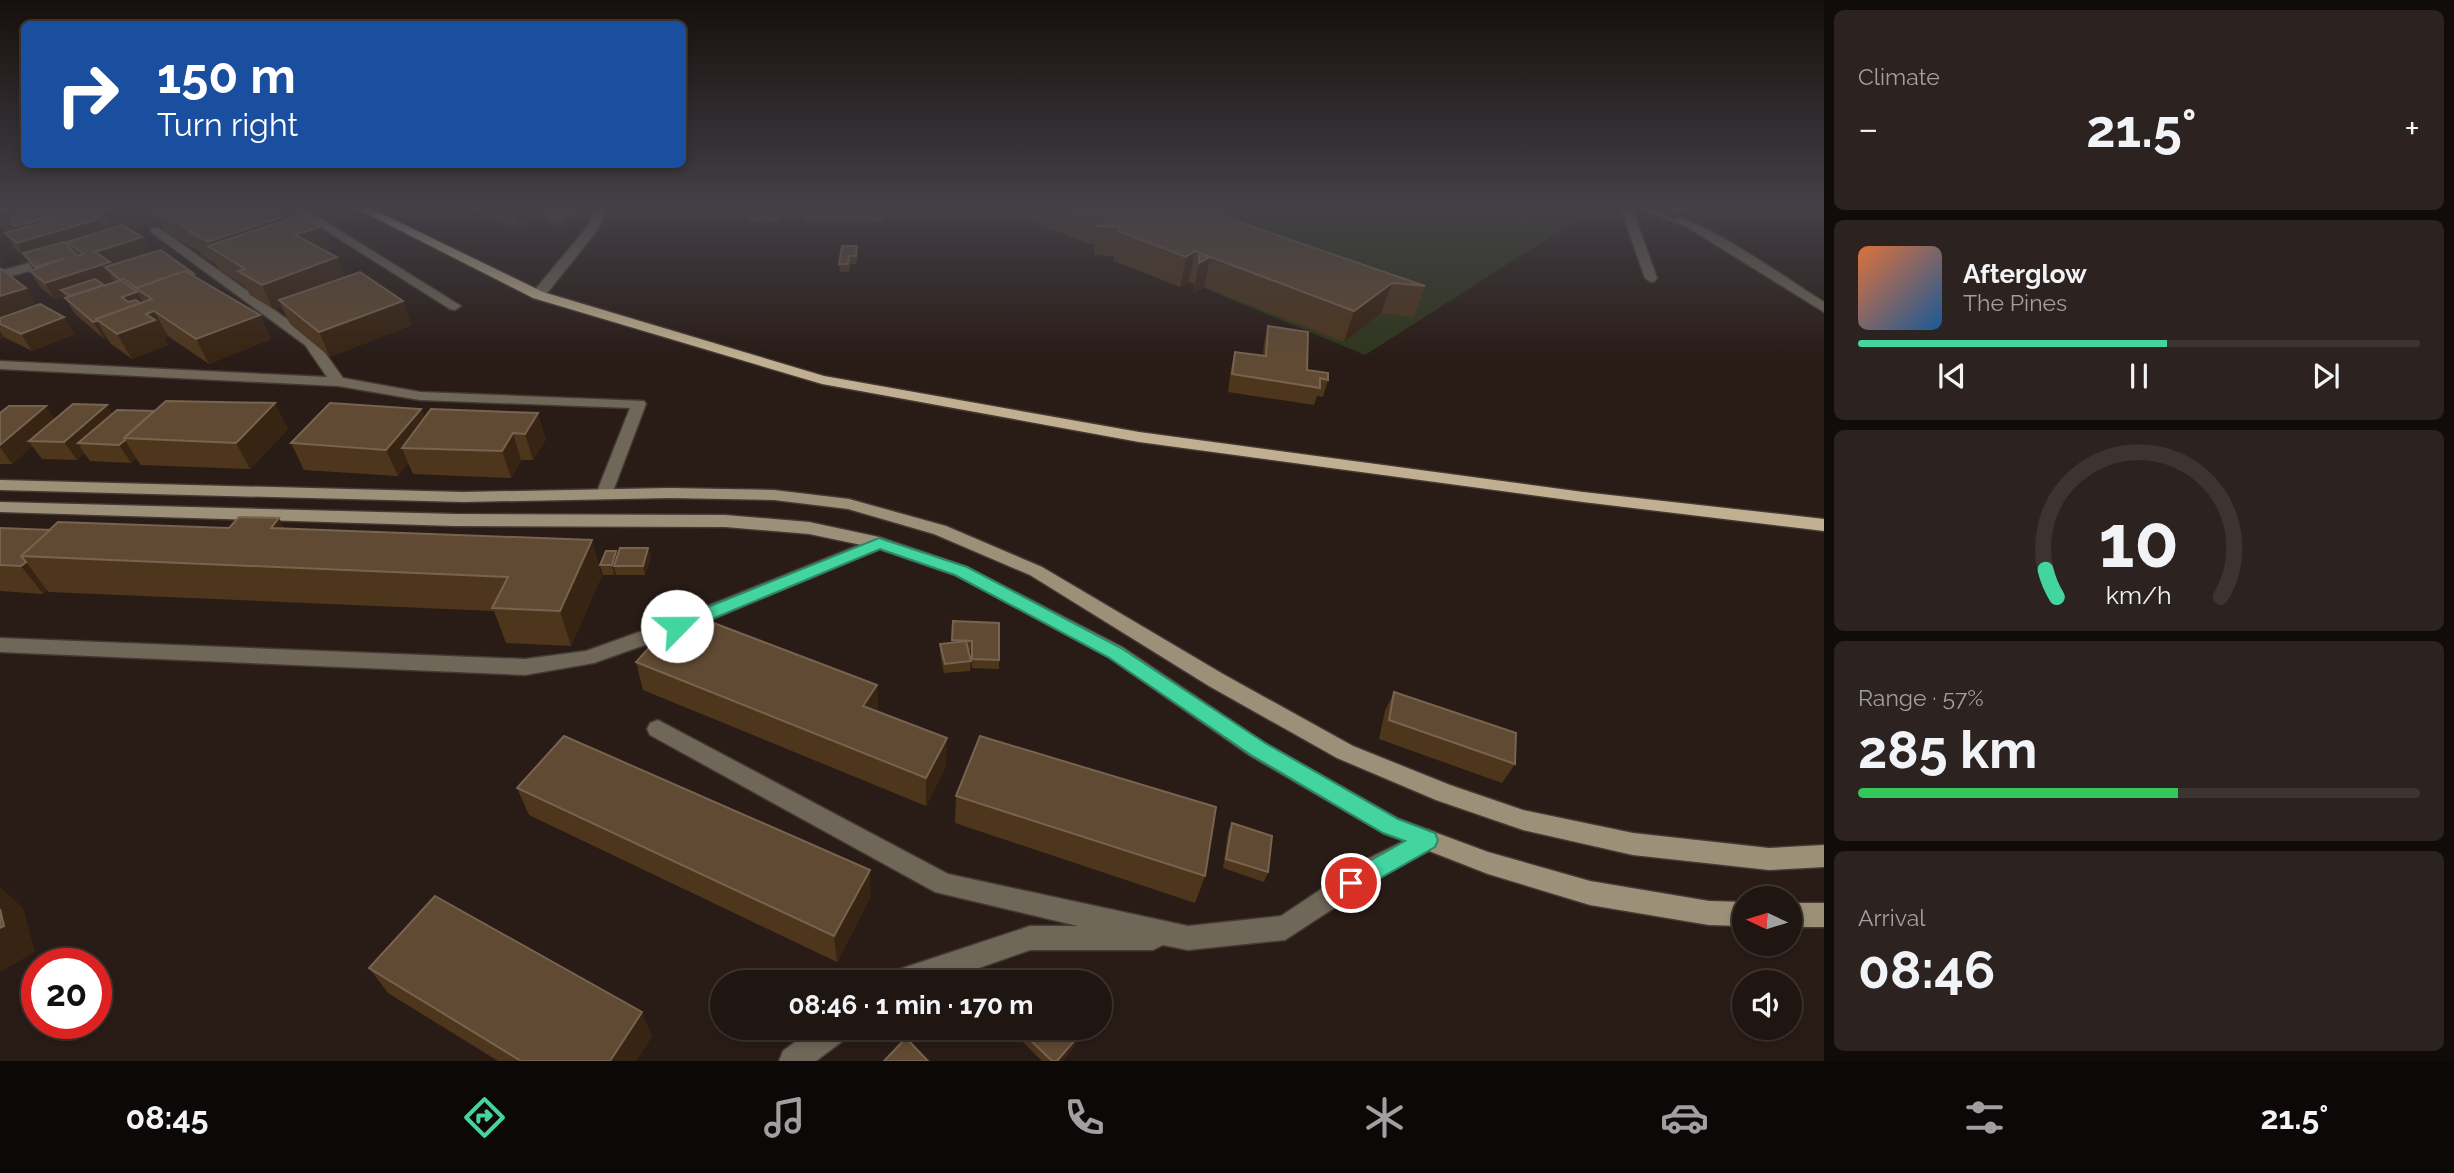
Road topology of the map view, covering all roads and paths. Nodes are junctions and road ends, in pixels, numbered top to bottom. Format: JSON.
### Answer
{"nodes":[{"id":1,"x":60,"y":259,"type":"edge"},
{"id":2,"x":194,"y":259,"type":"edge"},
{"id":3,"x":379,"y":259,"type":"edge"},
{"id":4,"x":464,"y":259,"type":"edge"},
{"id":5,"x":568,"y":259,"type":"edge"},
{"id":6,"x":1644,"y":259,"type":"edge"},
{"id":7,"x":1745,"y":259,"type":"edge"},
{"id":8,"x":0,"y":275,"type":"edge"},
{"id":9,"x":1651,"y":278,"type":"dead end"},
{"id":10,"x":538,"y":295,"type":"junction"},
{"id":11,"x":456,"y":306,"type":"dead end"},
{"id":12,"x":1824,"y":308,"type":"edge"},
{"id":13,"x":0,"y":365,"type":"edge"},
{"id":14,"x":338,"y":382,"type":"junction"},
{"id":15,"x":0,"y":485,"type":"edge"},
{"id":16,"x":604,"y":494,"type":"junction"},
{"id":17,"x":0,"y":507,"type":"edge"},
{"id":18,"x":1824,"y":525,"type":"edge"},
{"id":19,"x":879,"y":543,"type":"junction"},
{"id":20,"x":0,"y":645,"type":"edge"},
{"id":21,"x":658,"y":729,"type":"dead end"},
{"id":22,"x":1428,"y":840,"type":"junction"},
{"id":23,"x":1824,"y":856,"type":"edge"},
{"id":24,"x":1732,"y":914,"type":"edge"},
{"id":25,"x":1802,"y":915,"type":"edge"},
{"id":26,"x":1823,"y":916,"type":"edge"},
{"id":27,"x":1188,"y":938,"type":"junction"},
{"id":28,"x":935,"y":970,"type":"edge"},
{"id":29,"x":821,"y":1040,"type":"edge"},
{"id":30,"x":793,"y":1061,"type":"edge"}],
"edges":[{"from":1,"to":8,"type":"street"},
{"from":2,"to":14,"type":"street"},
{"from":3,"to":11,"type":"street"},
{"from":4,"to":10,"type":"main road"},
{"from":5,"to":10,"type":"street"},
{"from":6,"to":9,"type":"street"},
{"from":7,"to":12,"type":"street"},
{"from":10,"to":18,"type":"main road"},
{"from":13,"to":14,"type":"street"},
{"from":14,"to":16,"type":"street"},
{"from":15,"to":16,"type":"main road"},
{"from":16,"to":23,"type":"main road"},
{"from":17,"to":19,"type":"main road"},
{"from":19,"to":20,"type":"street"},
{"from":19,"to":22,"type":"main road"},
{"from":21,"to":27,"type":"street"},
{"from":22,"to":24,"type":"main road"},
{"from":22,"to":27,"type":"street"},
{"from":25,"to":26,"type":"main road"},
{"from":27,"to":28,"type":"street"},
{"from":29,"to":30,"type":"street"}]}
